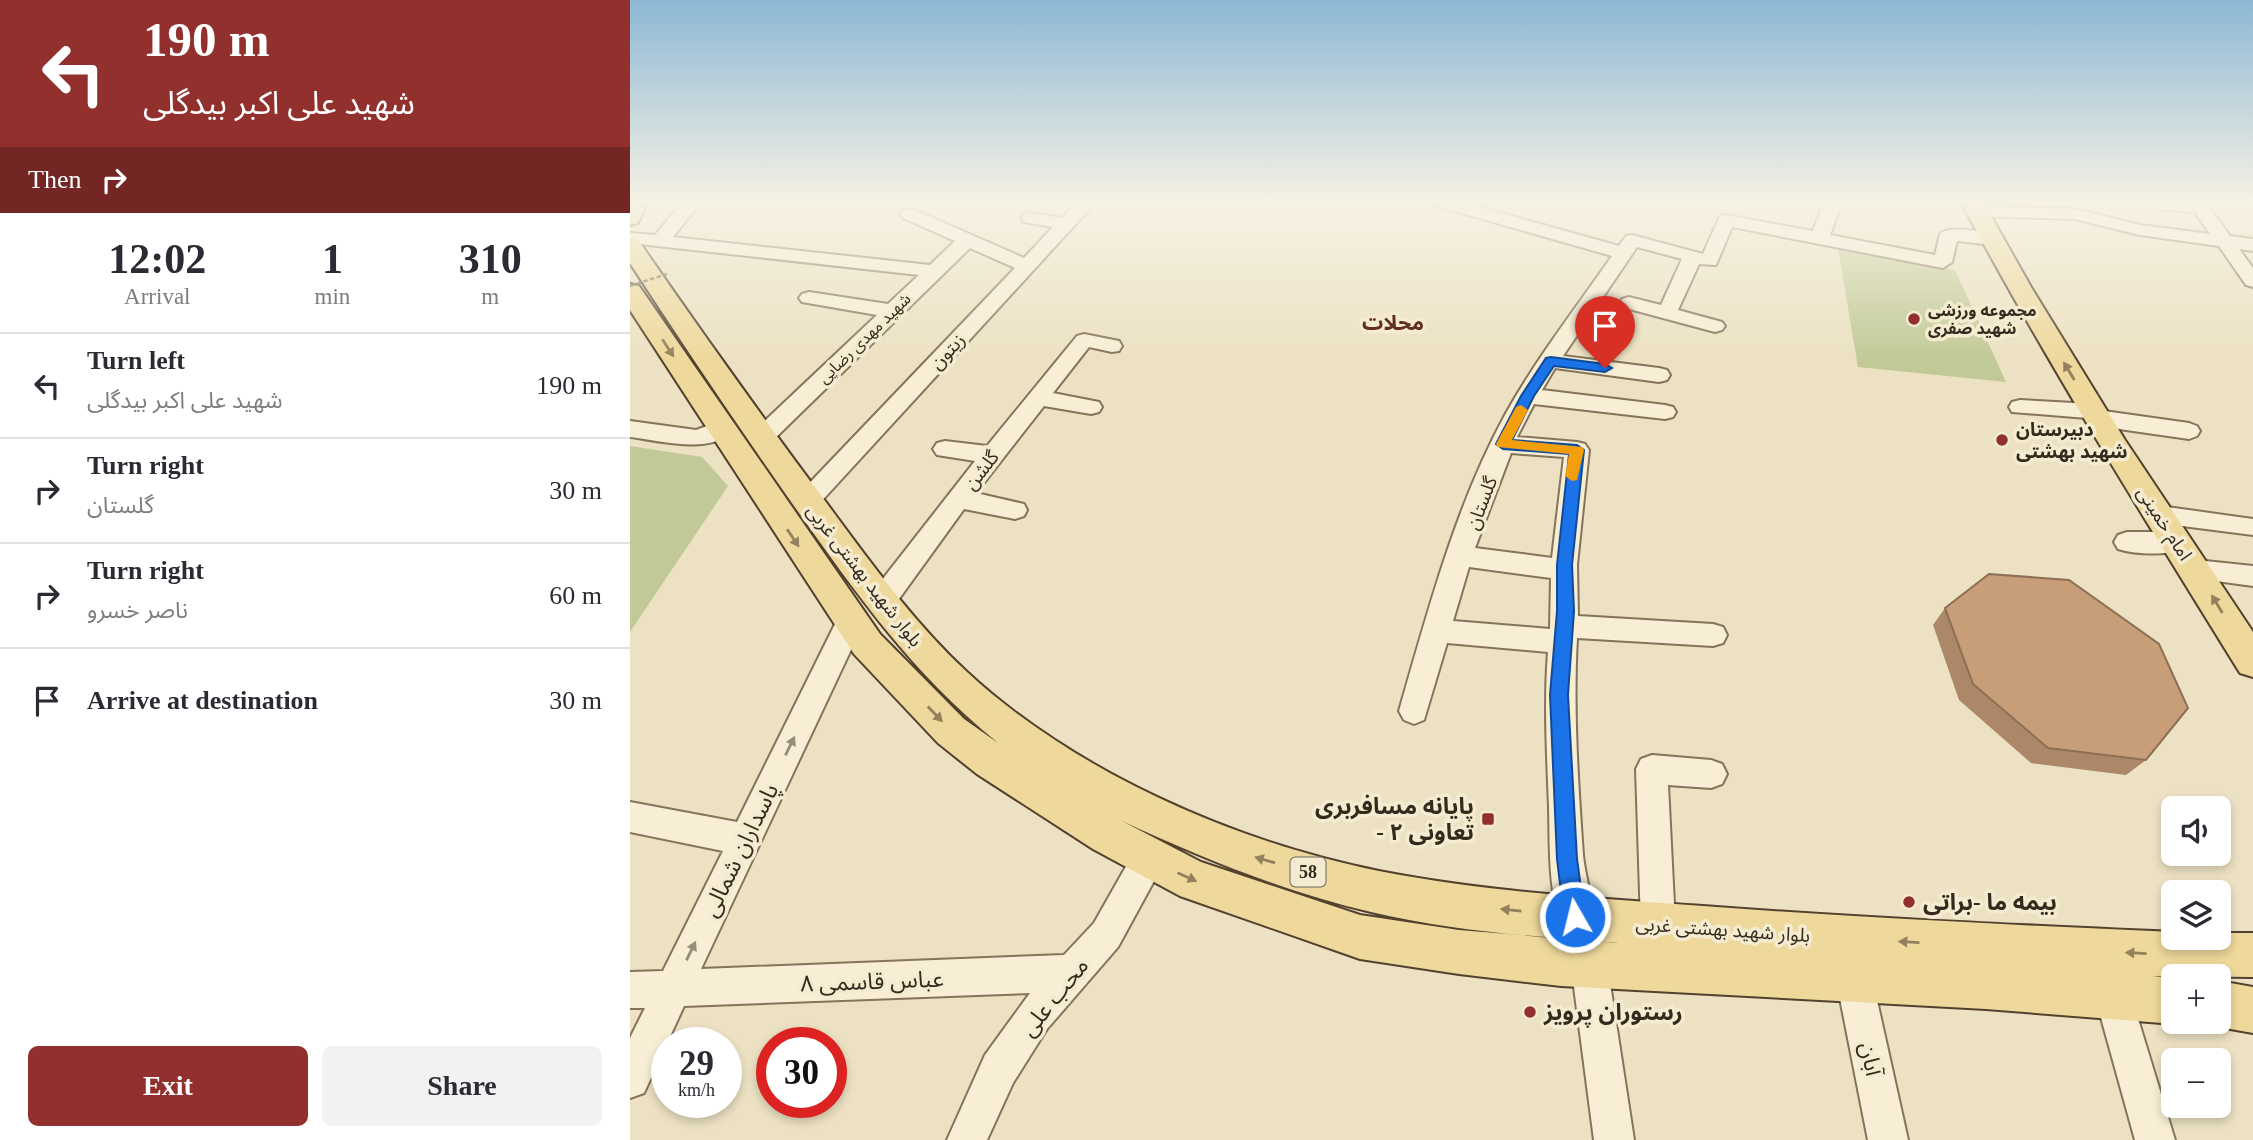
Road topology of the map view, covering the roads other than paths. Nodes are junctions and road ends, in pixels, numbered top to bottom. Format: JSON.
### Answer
{"nodes":[{"id":1,"x":653,"y":255,"type":"edge"},
{"id":2,"x":770,"y":255,"type":"edge"},
{"id":3,"x":949,"y":255,"type":"edge"},
{"id":4,"x":1001,"y":255,"type":"edge"},
{"id":5,"x":1036,"y":255,"type":"edge"},
{"id":6,"x":1622,"y":255,"type":"edge"},
{"id":7,"x":1689,"y":255,"type":"edge"},
{"id":8,"x":1711,"y":255,"type":"edge"},
{"id":9,"x":1904,"y":255,"type":"edge"},
{"id":10,"x":1944,"y":255,"type":"edge"},
{"id":11,"x":2002,"y":255,"type":"edge"},
{"id":12,"x":2233,"y":255,"type":"edge"},
{"id":13,"x":1692,"y":256,"type":"junction"},
{"id":14,"x":1026,"y":266,"type":"junction"},
{"id":15,"x":931,"y":271,"type":"junction"},
{"id":16,"x":2253,"y":281,"type":"edge"},
{"id":17,"x":630,"y":290,"type":"edge"},
{"id":18,"x":809,"y":298,"type":"dead end"},
{"id":19,"x":1629,"y":303,"type":"dead end"},
{"id":20,"x":893,"y":312,"type":"junction"},
{"id":21,"x":1667,"y":313,"type":"junction"},
{"id":22,"x":1714,"y":326,"type":"dead end"},
{"id":23,"x":1112,"y":346,"type":"dead end"},
{"id":24,"x":1551,"y":361,"type":"junction"},
{"id":25,"x":1659,"y":375,"type":"dead end"},
{"id":26,"x":1528,"y":396,"type":"junction"},
{"id":27,"x":1038,"y":398,"type":"junction"},
{"id":28,"x":1091,"y":407,"type":"dead end"},
{"id":29,"x":2020,"y":407,"type":"dead end"},
{"id":30,"x":1665,"y":412,"type":"dead end"},
{"id":31,"x":2095,"y":414,"type":"junction"},
{"id":32,"x":630,"y":429,"type":"edge"},
{"id":33,"x":721,"y":429,"type":"junction"},
{"id":34,"x":2189,"y":431,"type":"dead end"},
{"id":35,"x":762,"y":437,"type":"junction"},
{"id":36,"x":1503,"y":444,"type":"junction"},
{"id":37,"x":945,"y":449,"type":"dead end"},
{"id":38,"x":992,"y":455,"type":"junction"},
{"id":39,"x":958,"y":499,"type":"junction"},
{"id":40,"x":808,"y":500,"type":"junction"},
{"id":41,"x":1015,"y":510,"type":"dead end"},
{"id":42,"x":2160,"y":515,"type":"junction"},
{"id":43,"x":2250,"y":527,"type":"dead end"},
{"id":44,"x":2127,"y":542,"type":"dead end"},
{"id":45,"x":2178,"y":542,"type":"junction"},
{"id":46,"x":1461,"y":556,"type":"junction"},
{"id":47,"x":1565,"y":570,"type":"junction"},
{"id":48,"x":2196,"y":570,"type":"junction"},
{"id":49,"x":2253,"y":576,"type":"edge"},
{"id":50,"x":866,"y":612,"type":"junction"},
{"id":51,"x":1436,"y":631,"type":"junction"},
{"id":52,"x":1563,"y":634,"type":"junction"},
{"id":53,"x":1713,"y":635,"type":"dead end"},
{"id":54,"x":2253,"y":662,"type":"edge"},
{"id":55,"x":1414,"y":711,"type":"dead end"},
{"id":56,"x":1711,"y":774,"type":"dead end"},
{"id":57,"x":630,"y":817,"type":"edge"},
{"id":58,"x":745,"y":839,"type":"junction"},
{"id":59,"x":1149,"y":859,"type":"junction"},
{"id":60,"x":1575,"y":917,"type":"junction"},
{"id":61,"x":1658,"y":924,"type":"junction"},
{"id":62,"x":2253,"y":955,"type":"edge"},
{"id":63,"x":1589,"y":964,"type":"junction"},
{"id":64,"x":1071,"y":974,"type":"junction"},
{"id":65,"x":1854,"y":978,"type":"junction"},
{"id":66,"x":673,"y":989,"type":"junction"},
{"id":67,"x":630,"y":990,"type":"edge"},
{"id":68,"x":2113,"y":996,"type":"junction"},
{"id":69,"x":2161,"y":1000,"type":"edge"},
{"id":70,"x":2231,"y":1006,"type":"edge"},
{"id":71,"x":2253,"y":1010,"type":"edge"},
{"id":72,"x":630,"y":1079,"type":"edge"},
{"id":73,"x":967,"y":1140,"type":"edge"},
{"id":74,"x":1614,"y":1140,"type":"edge"},
{"id":75,"x":1888,"y":1140,"type":"edge"},
{"id":76,"x":2155,"y":1140,"type":"edge"}],
"edges":[{"from":1,"to":35,"type":"main road","name":"بلوار شهید بهشتی غربی","number":"58"},
{"from":2,"to":15,"type":"street"},
{"from":3,"to":15,"type":"street","name":"شهید مهدی رضایی"},
{"from":4,"to":14,"type":"street"},
{"from":5,"to":14,"type":"street","name":"زیتون"},
{"from":6,"to":24,"type":"street","name":"گلستان"},
{"from":7,"to":13,"type":"street"},
{"from":8,"to":13,"type":"street"},
{"from":9,"to":10,"type":"street"},
{"from":31,"to":11,"type":"main road","name":"امام خمینی","one_way":true},
{"from":12,"to":16,"type":"street"},
{"from":13,"to":21,"type":"street"},
{"from":14,"to":40,"type":"street","name":"زیتون"},
{"from":15,"to":20,"type":"street","name":"شهید مهدی رضایی"},
{"from":17,"to":33,"type":"main road","name":"بلوار شهید بهشتی غربی","number":"58","one_way":true},
{"from":18,"to":20,"type":"street"},
{"from":19,"to":21,"type":"street"},
{"from":20,"to":35,"type":"street","name":"شهید مهدی رضایی"},
{"from":21,"to":22,"type":"street"},
{"from":23,"to":27,"type":"street","name":"گلشن"},
{"from":24,"to":25,"type":"street"},
{"from":24,"to":26,"type":"street","name":"گلستان"},
{"from":26,"to":30,"type":"street"},
{"from":26,"to":36,"type":"street","name":"گلستان"},
{"from":27,"to":28,"type":"street"},
{"from":27,"to":38,"type":"street","name":"گلشن"},
{"from":29,"to":31,"type":"street"},
{"from":31,"to":34,"type":"street"},
{"from":31,"to":42,"type":"main road","name":"امام خمینی"},
{"from":32,"to":33,"type":"street"},
{"from":33,"to":50,"type":"main road","name":"بلوار شهید بهشتی غربی","number":"58","one_way":true},
{"from":35,"to":40,"type":"main road","name":"بلوار شهید بهشتی غربی","number":"58"},
{"from":36,"to":46,"type":"street","name":"گلستان"},
{"from":36,"to":47,"type":"street"},
{"from":37,"to":38,"type":"street"},
{"from":38,"to":39,"type":"street","name":"گلشن"},
{"from":39,"to":41,"type":"street"},
{"from":39,"to":50,"type":"street","name":"گلشن"},
{"from":40,"to":50,"type":"main road","name":"بلوار شهید بهشتی غربی","number":"58"},
{"from":42,"to":43,"type":"street"},
{"from":42,"to":45,"type":"main road","name":"امام خمینی"},
{"from":44,"to":45,"type":"street"},
{"from":45,"to":48,"type":"main road","name":"امام خمینی"},
{"from":46,"to":47,"type":"street"},
{"from":46,"to":51,"type":"street","name":"گلستان"},
{"from":47,"to":52,"type":"street"},
{"from":48,"to":49,"type":"street"},
{"from":54,"to":48,"type":"main road","name":"امام خمینی","one_way":true},
{"from":58,"to":50,"type":"street","name":"پاسداران شمالی","one_way":true},
{"from":50,"to":59,"type":"main road","name":"بلوار شهید بهشتی غربی","number":"58","one_way":true},
{"from":60,"to":50,"type":"main road","name":"بلوار شهید بهشتی غربی","number":"58","one_way":true},
{"from":51,"to":52,"type":"street"},
{"from":51,"to":55,"type":"street","name":"گلستان"},
{"from":52,"to":53,"type":"street"},
{"from":52,"to":60,"type":"street"},
{"from":56,"to":61,"type":"street"},
{"from":57,"to":58,"type":"street"},
{"from":66,"to":58,"type":"street","name":"پاسداران شمالی","one_way":true},
{"from":59,"to":63,"type":"main road","name":"بلوار شهید بهشتی غربی","number":"58","one_way":true},
{"from":59,"to":64,"type":"street","name":"محب علی"},
{"from":60,"to":61,"type":"main road","name":"بلوار شهید بهشتی غربی","number":"58"},
{"from":62,"to":61,"type":"main road","name":"بلوار شهید بهشتی غربی","number":"58","one_way":true},
{"from":63,"to":65,"type":"main road","name":"بلوار شهید بهشتی غربی","number":"58"},
{"from":63,"to":74,"type":"street"},
{"from":64,"to":66,"type":"street","name":"عباس قاسمی ۸"},
{"from":64,"to":73,"type":"street","name":"محب علی"},
{"from":65,"to":68,"type":"main road","name":"بلوار شهید بهشتی غربی","number":"58"},
{"from":65,"to":75,"type":"street","name":"آبان"},
{"from":66,"to":67,"type":"street"},
{"from":66,"to":72,"type":"street","name":"پاسداران شمالی"},
{"from":68,"to":69,"type":"main road","name":"بلوار شهید بهشتی غربی","number":"58"},
{"from":68,"to":76,"type":"street"},
{"from":70,"to":71,"type":"main road"}]}
